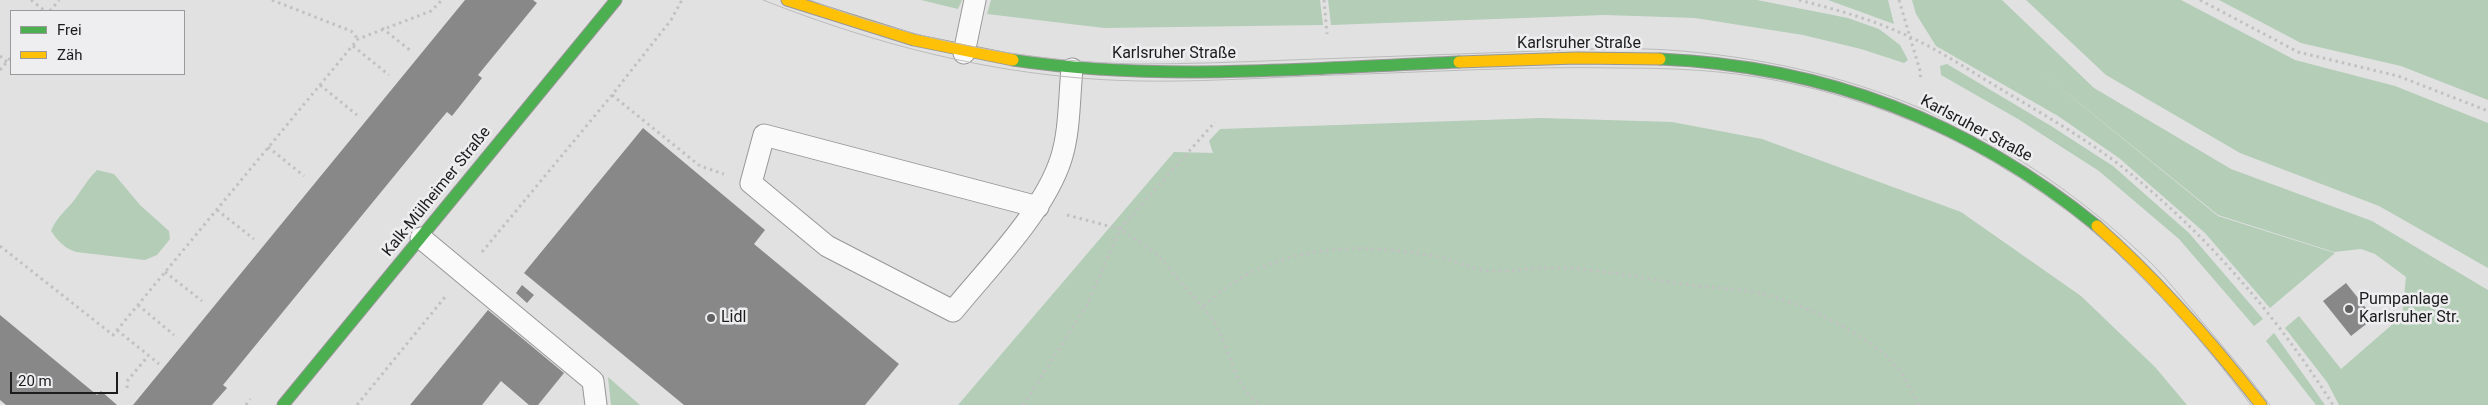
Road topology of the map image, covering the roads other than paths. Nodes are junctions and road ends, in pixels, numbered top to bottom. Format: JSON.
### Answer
{"nodes":[{"id":1,"x":616,"y":0,"type":"edge"},
{"id":2,"x":787,"y":0,"type":"edge"},
{"id":3,"x":975,"y":0,"type":"edge"},
{"id":4,"x":964,"y":53,"type":"junction"},
{"id":5,"x":1072,"y":69,"type":"junction"},
{"id":6,"x":1038,"y":207,"type":"junction"},
{"id":7,"x":421,"y":238,"type":"junction"},
{"id":8,"x":283,"y":405,"type":"edge"},
{"id":9,"x":596,"y":405,"type":"edge"},
{"id":10,"x":2261,"y":405,"type":"edge"}],
"edges":[{"from":1,"to":7,"type":"street","name":"Kalk-Mülheimer Straße"},
{"from":2,"to":4,"type":"street","name":"Karlsruher Straße"},
{"from":3,"to":4,"type":"lane"},
{"from":4,"to":5,"type":"street","name":"Karlsruher Straße"},
{"from":5,"to":6,"type":"lane"},
{"from":5,"to":10,"type":"street","name":"Karlsruher Straße"},
{"from":6,"to":6,"type":"lane"},
{"from":7,"to":8,"type":"street","name":"Kalk-Mülheimer Straße"},
{"from":7,"to":9,"type":"lane"}]}
